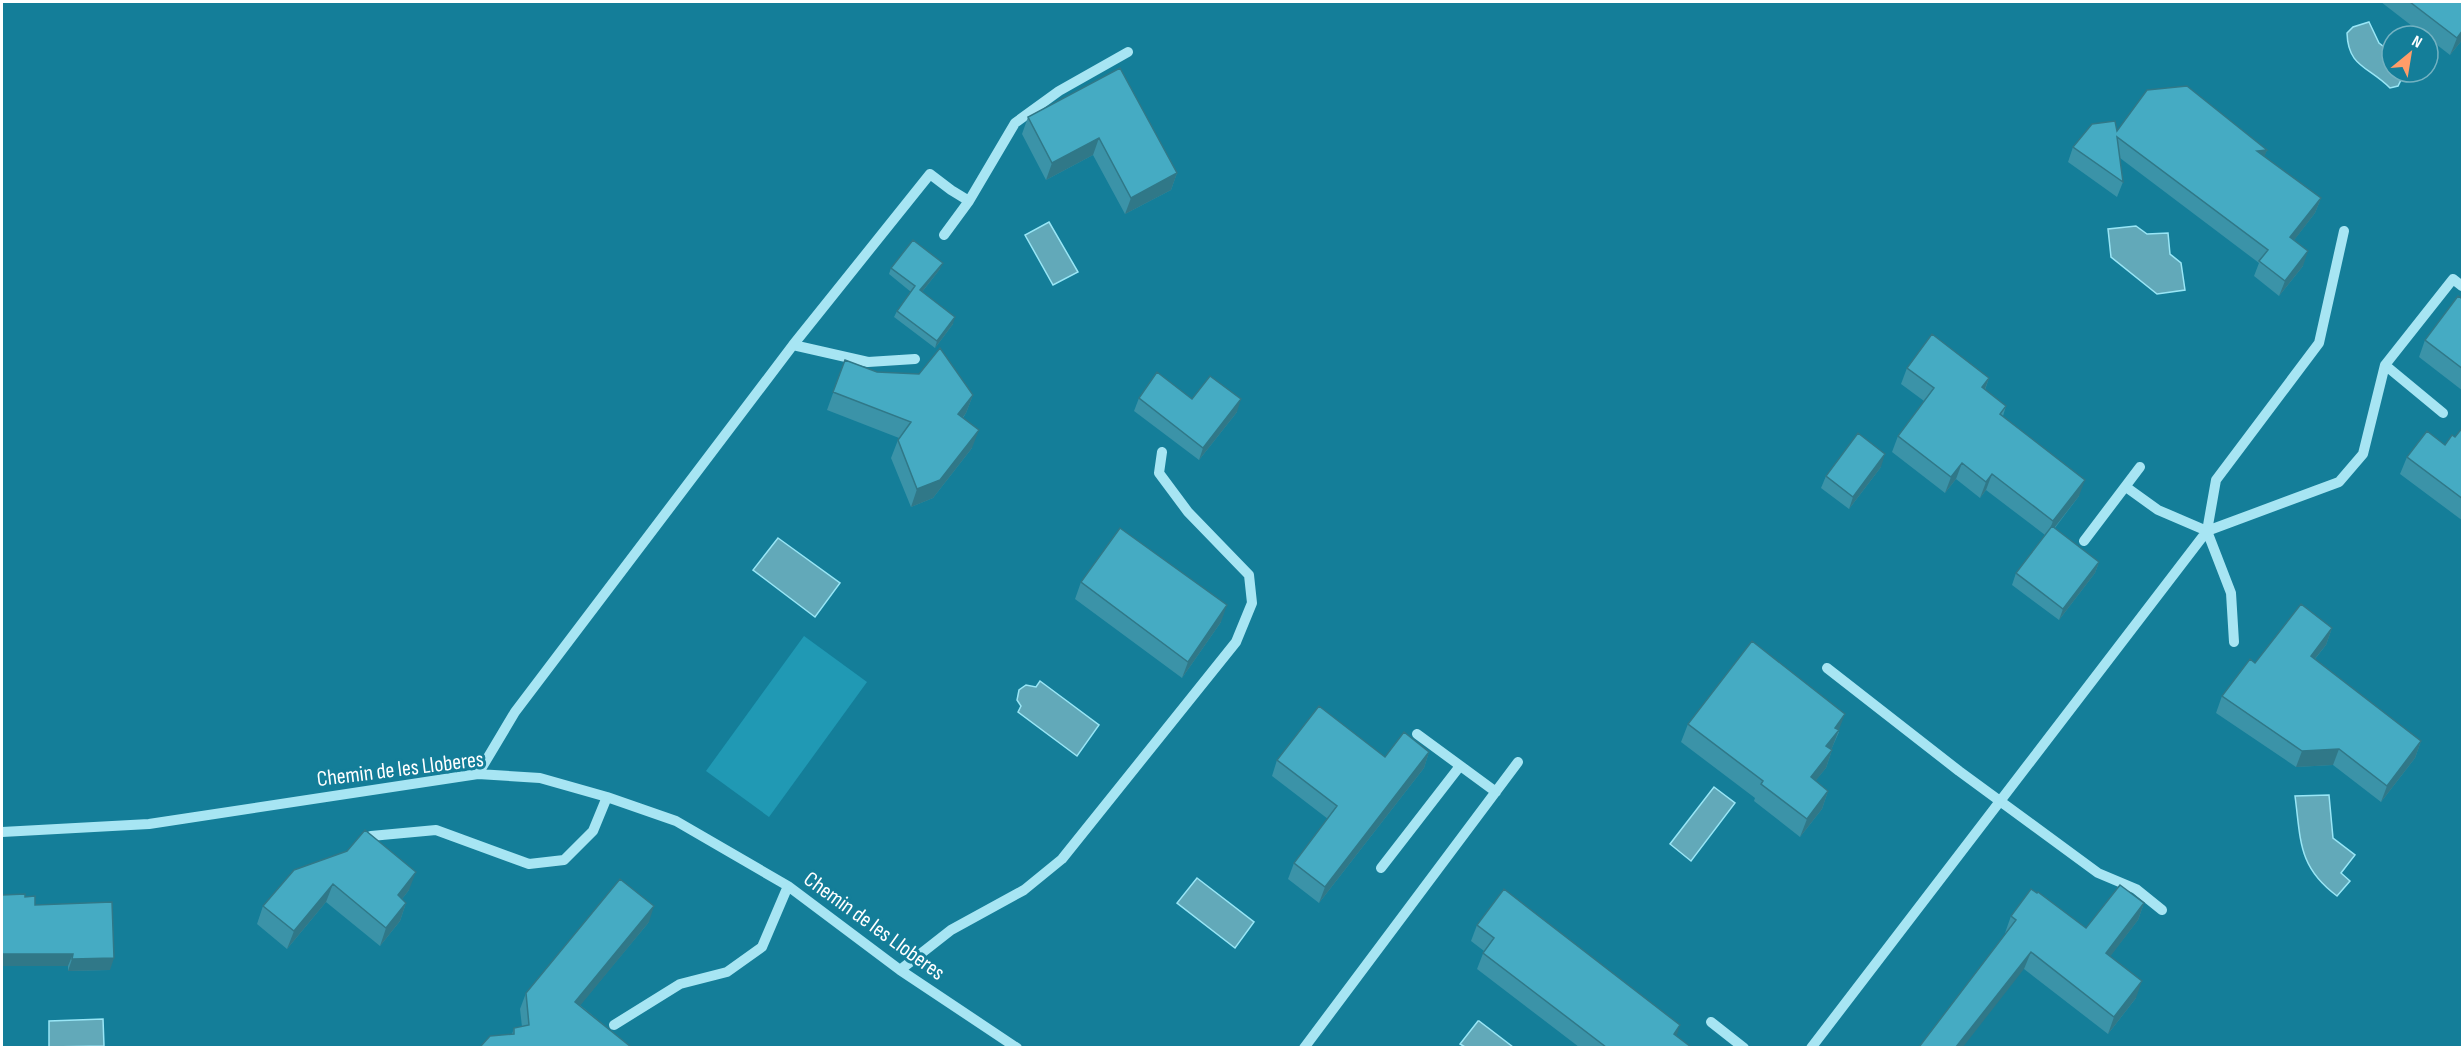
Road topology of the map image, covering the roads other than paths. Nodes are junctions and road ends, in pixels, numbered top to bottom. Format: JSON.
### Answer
{"nodes":[{"id":1,"x":1128,"y":52,"type":"dead end"},
{"id":2,"x":969,"y":201,"type":"junction"},
{"id":3,"x":2344,"y":231,"type":"dead end"},
{"id":4,"x":944,"y":235,"type":"dead end"},
{"id":5,"x":2463,"y":286,"type":"edge"},
{"id":6,"x":793,"y":345,"type":"junction"},
{"id":7,"x":915,"y":359,"type":"dead end"},
{"id":8,"x":2385,"y":365,"type":"junction"},
{"id":9,"x":2443,"y":413,"type":"dead end"},
{"id":10,"x":1162,"y":452,"type":"dead end"},
{"id":11,"x":2140,"y":467,"type":"dead end"},
{"id":12,"x":2126,"y":486,"type":"junction"},
{"id":13,"x":2207,"y":531,"type":"junction"},
{"id":14,"x":2084,"y":541,"type":"dead end"},
{"id":15,"x":2234,"y":642,"type":"dead end"},
{"id":16,"x":1827,"y":668,"type":"dead end"},
{"id":17,"x":1417,"y":734,"type":"dead end"},
{"id":18,"x":1518,"y":762,"type":"dead end"},
{"id":19,"x":1460,"y":766,"type":"junction"},
{"id":20,"x":478,"y":774,"type":"junction"},
{"id":21,"x":1496,"y":792,"type":"junction"},
{"id":22,"x":607,"y":797,"type":"junction"},
{"id":23,"x":2000,"y":800,"type":"junction"},
{"id":24,"x":2,"y":831,"type":"edge"},
{"id":25,"x":371,"y":836,"type":"edge"},
{"id":26,"x":1381,"y":868,"type":"dead end"},
{"id":27,"x":789,"y":886,"type":"junction"},
{"id":28,"x":2162,"y":910,"type":"dead end"},
{"id":29,"x":900,"y":970,"type":"junction"},
{"id":30,"x":1711,"y":1022,"type":"dead end"},
{"id":31,"x":614,"y":1025,"type":"dead end"},
{"id":32,"x":1017,"y":1047,"type":"edge"},
{"id":33,"x":1304,"y":1047,"type":"edge"},
{"id":34,"x":1744,"y":1047,"type":"edge"},
{"id":35,"x":1811,"y":1047,"type":"edge"}],
"edges":[{"from":1,"to":2,"type":"street"},
{"from":2,"to":4,"type":"street"},
{"from":2,"to":6,"type":"street"},
{"from":3,"to":13,"type":"street"},
{"from":5,"to":8,"type":"street"},
{"from":6,"to":7,"type":"street"},
{"from":6,"to":20,"type":"street"},
{"from":8,"to":9,"type":"street"},
{"from":8,"to":13,"type":"street"},
{"from":10,"to":29,"type":"street"},
{"from":11,"to":12,"type":"street"},
{"from":12,"to":13,"type":"street"},
{"from":12,"to":14,"type":"street"},
{"from":13,"to":15,"type":"street"},
{"from":13,"to":23,"type":"street"},
{"from":16,"to":23,"type":"street"},
{"from":17,"to":19,"type":"street"},
{"from":18,"to":21,"type":"street"},
{"from":19,"to":21,"type":"street"},
{"from":19,"to":26,"type":"street"},
{"from":20,"to":22,"type":"street","name":"Chemin de les Lloberes"},
{"from":20,"to":24,"type":"street","name":"Chemin de les Lloberes"},
{"from":21,"to":33,"type":"street"},
{"from":22,"to":25,"type":"street"},
{"from":22,"to":27,"type":"street","name":"Chemin de les Lloberes"},
{"from":23,"to":28,"type":"street"},
{"from":23,"to":35,"type":"street"},
{"from":27,"to":29,"type":"street","name":"Chemin de les Lloberes"},
{"from":27,"to":31,"type":"street"},
{"from":29,"to":32,"type":"street","name":"Chemin de les Lloberes"},
{"from":30,"to":34,"type":"street"}]}
